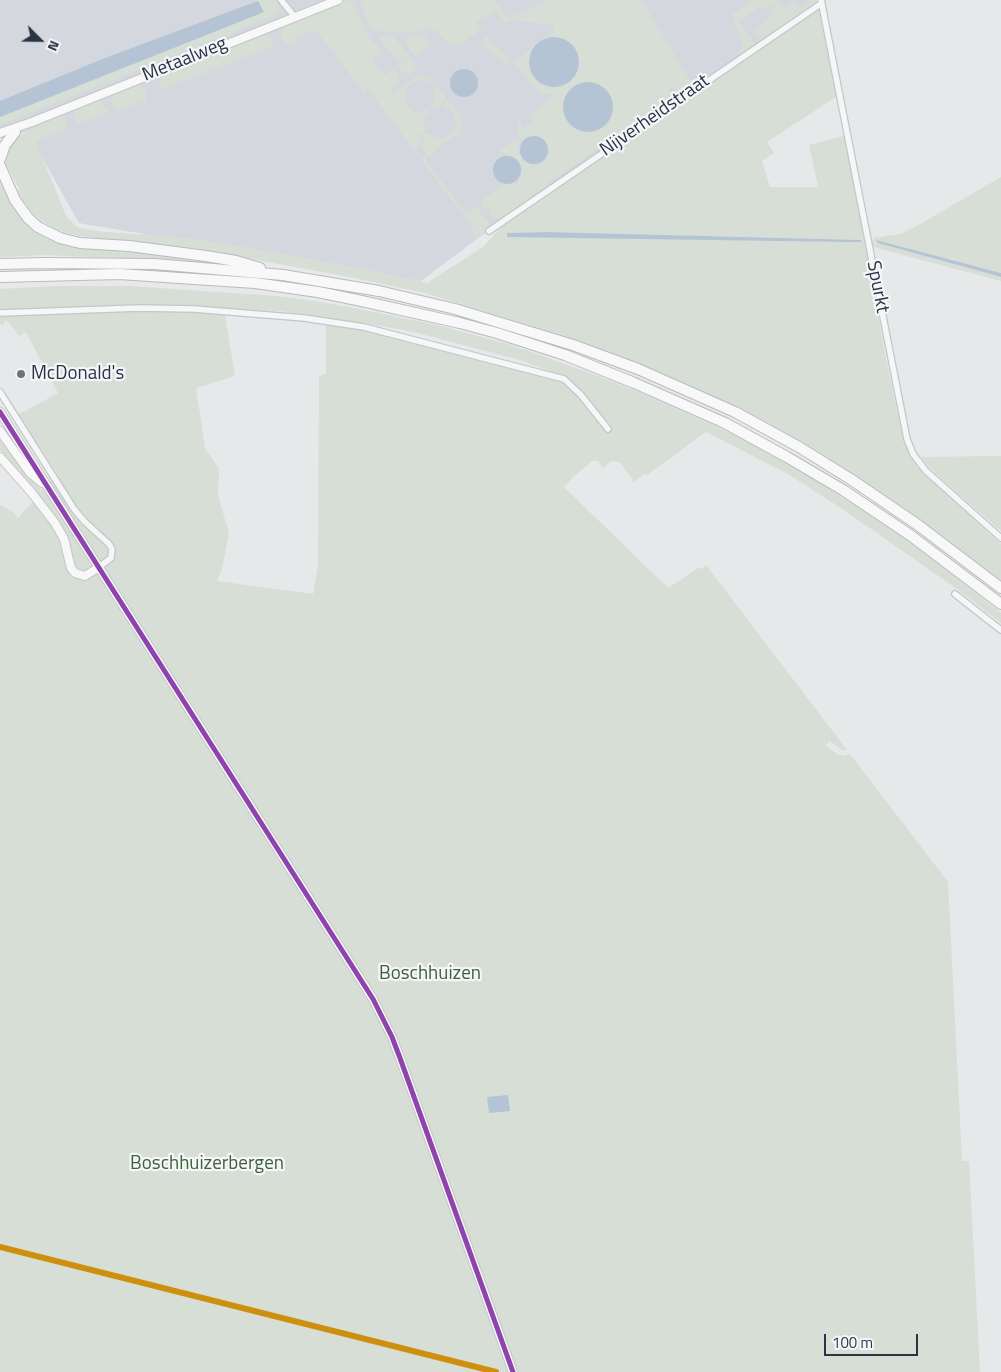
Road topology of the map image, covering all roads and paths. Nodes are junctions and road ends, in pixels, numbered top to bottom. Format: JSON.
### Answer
{"nodes":[{"id":1,"x":281,"y":0,"type":"edge"},
{"id":2,"x":338,"y":0,"type":"edge"},
{"id":3,"x":821,"y":1,"type":"edge"},
{"id":4,"x":295,"y":17,"type":"junction"},
{"id":5,"x":32,"y":122,"type":"junction"},
{"id":6,"x":16,"y":132,"type":"junction"},
{"id":7,"x":0,"y":133,"type":"edge"},
{"id":8,"x":0,"y":141,"type":"edge"},
{"id":9,"x":0,"y":159,"type":"edge"},
{"id":10,"x":0,"y":166,"type":"edge"},
{"id":11,"x":489,"y":231,"type":"dead end"},
{"id":12,"x":0,"y":264,"type":"edge"},
{"id":13,"x":282,"y":275,"type":"junction"},
{"id":14,"x":0,"y":277,"type":"edge"},
{"id":15,"x":0,"y":313,"type":"edge"},
{"id":16,"x":0,"y":392,"type":"edge"},
{"id":17,"x":0,"y":412,"type":"edge"},
{"id":18,"x":608,"y":429,"type":"dead end"},
{"id":19,"x":0,"y":431,"type":"edge"},
{"id":20,"x":0,"y":457,"type":"edge"},
{"id":21,"x":47,"y":488,"type":"junction"},
{"id":22,"x":1001,"y":538,"type":"edge"},
{"id":23,"x":99,"y":568,"type":"junction"},
{"id":24,"x":1001,"y":588,"type":"edge"},
{"id":25,"x":955,"y":594,"type":"dead end"},
{"id":26,"x":1001,"y":604,"type":"edge"},
{"id":27,"x":1001,"y":630,"type":"edge"},
{"id":28,"x":513,"y":1372,"type":"edge"}],
"edges":[{"from":1,"to":4,"type":"street"},
{"from":2,"to":4,"type":"main road","name":"Metaalweg"},
{"from":3,"to":11,"type":"street","name":"Nijverheidstraat"},
{"from":3,"to":22,"type":"street","name":"Spurkt"},
{"from":4,"to":5,"type":"main road","name":"Metaalweg"},
{"from":5,"to":6,"type":"main road","name":"Metaalweg"},
{"from":5,"to":7,"type":"main road","name":"Metaalweg"},
{"from":6,"to":8,"type":"main road","name":"Metaalweg"},
{"from":6,"to":9,"type":"highway"},
{"from":10,"to":13,"type":"highway"},
{"from":12,"to":13,"type":"highway"},
{"from":13,"to":24,"type":"highway"},
{"from":14,"to":26,"type":"highway"},
{"from":15,"to":18,"type":"street"},
{"from":16,"to":23,"type":"street"},
{"from":17,"to":21,"type":"main road"},
{"from":19,"to":21,"type":"main road"},
{"from":20,"to":23,"type":"main road"},
{"from":21,"to":23,"type":"main road"},
{"from":23,"to":28,"type":"main road"},
{"from":25,"to":27,"type":"street"}]}
